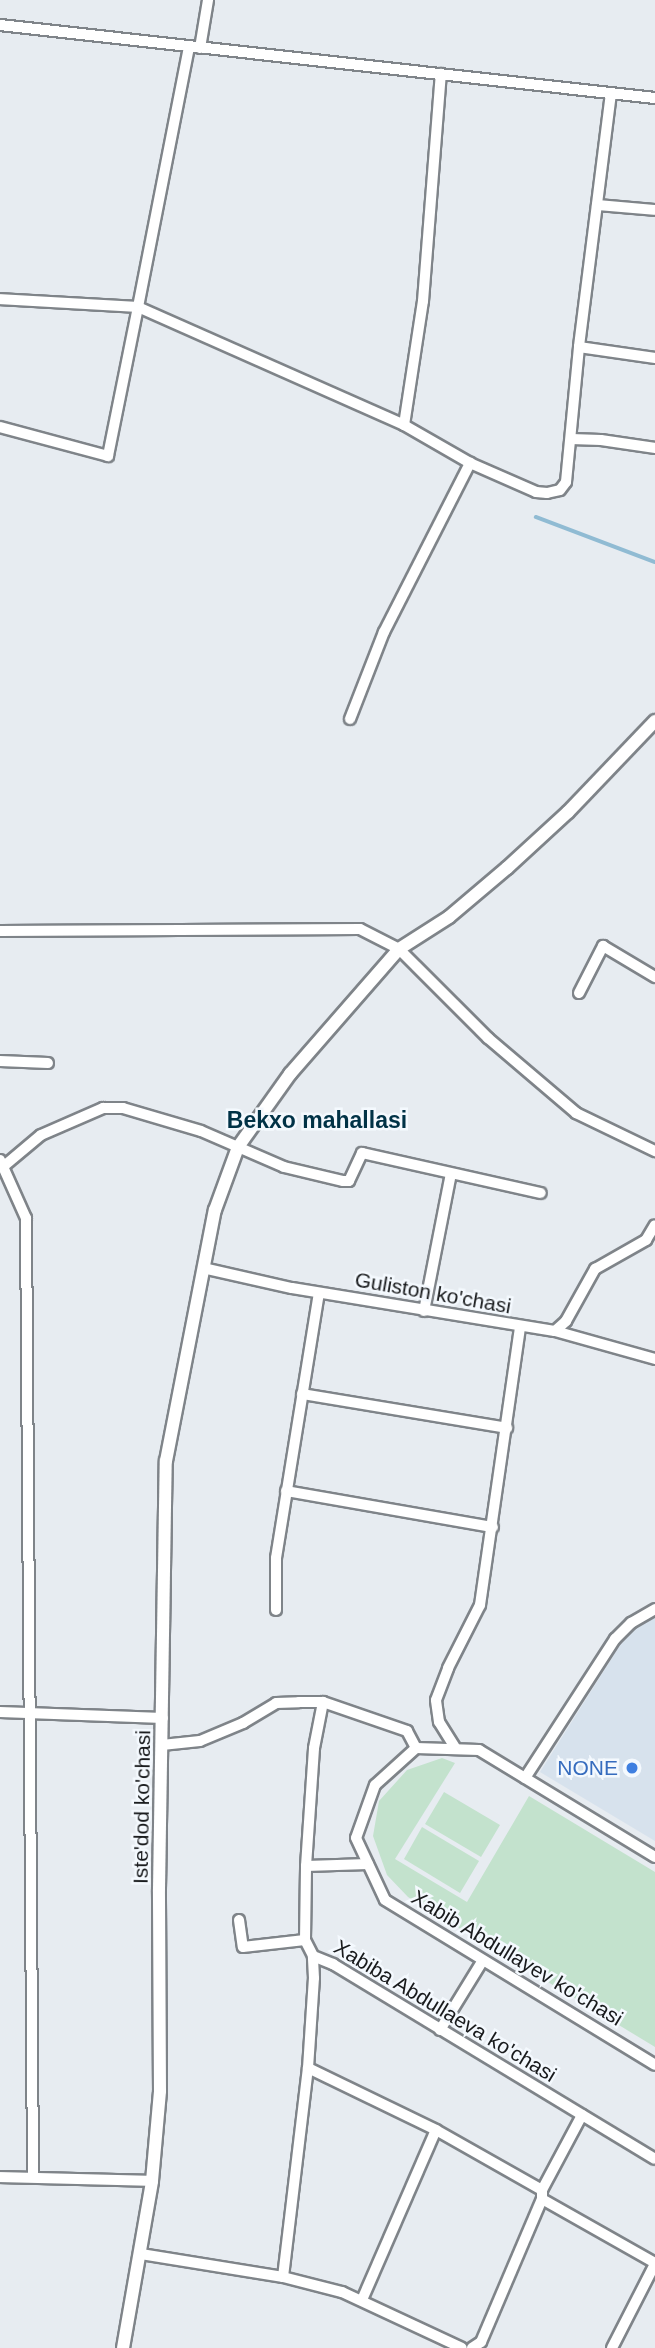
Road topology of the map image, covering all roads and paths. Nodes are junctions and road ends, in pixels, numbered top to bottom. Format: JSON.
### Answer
{"nodes":[{"id":1,"x":208,"y":0,"type":"edge"},
{"id":2,"x":0,"y":25,"type":"edge"},
{"id":3,"x":194,"y":47,"type":"junction"},
{"id":4,"x":441,"y":74,"type":"junction"},
{"id":5,"x":611,"y":93,"type":"junction"},
{"id":6,"x":655,"y":98,"type":"edge"},
{"id":7,"x":597,"y":205,"type":"junction"},
{"id":8,"x":655,"y":210,"type":"edge"},
{"id":9,"x":0,"y":299,"type":"edge"},
{"id":10,"x":138,"y":307,"type":"junction"},
{"id":11,"x":579,"y":347,"type":"junction"},
{"id":12,"x":655,"y":358,"type":"edge"},
{"id":13,"x":404,"y":425,"type":"junction"},
{"id":14,"x":0,"y":427,"type":"edge"},
{"id":15,"x":571,"y":439,"type":"junction"},
{"id":16,"x":655,"y":448,"type":"edge"},
{"id":17,"x":470,"y":463,"type":"junction"},
{"id":18,"x":350,"y":719,"type":"dead end"},
{"id":19,"x":655,"y":721,"type":"edge"},
{"id":20,"x":0,"y":931,"type":"edge"},
{"id":21,"x":399,"y":949,"type":"junction"},
{"id":22,"x":655,"y":977,"type":"edge"},
{"id":23,"x":579,"y":993,"type":"dead end"},
{"id":24,"x":0,"y":1061,"type":"edge"},
{"id":25,"x":48,"y":1063,"type":"dead end"},
{"id":26,"x":238,"y":1147,"type":"junction"},
{"id":27,"x":655,"y":1151,"type":"edge"},
{"id":28,"x":2,"y":1163,"type":"edge"},
{"id":29,"x":451,"y":1174,"type":"junction"},
{"id":30,"x":0,"y":1190,"type":"edge"},
{"id":31,"x":13,"y":1190,"type":"junction"},
{"id":32,"x":541,"y":1193,"type":"dead end"},
{"id":33,"x":655,"y":1225,"type":"edge"},
{"id":34,"x":203,"y":1268,"type":"junction"},
{"id":35,"x":319,"y":1293,"type":"junction"},
{"id":36,"x":424,"y":1311,"type":"junction"},
{"id":37,"x":520,"y":1328,"type":"junction"},
{"id":38,"x":555,"y":1331,"type":"junction"},
{"id":39,"x":655,"y":1360,"type":"edge"},
{"id":40,"x":302,"y":1394,"type":"junction"},
{"id":41,"x":507,"y":1428,"type":"junction"},
{"id":42,"x":286,"y":1491,"type":"junction"},
{"id":43,"x":493,"y":1527,"type":"junction"},
{"id":44,"x":655,"y":1609,"type":"edge"},
{"id":45,"x":276,"y":1610,"type":"dead end"},
{"id":46,"x":323,"y":1702,"type":"junction"},
{"id":47,"x":0,"y":1712,"type":"edge"},
{"id":48,"x":29,"y":1712,"type":"junction"},
{"id":49,"x":163,"y":1718,"type":"junction"},
{"id":50,"x":162,"y":1745,"type":"junction"},
{"id":51,"x":416,"y":1748,"type":"junction"},
{"id":52,"x":456,"y":1749,"type":"junction"},
{"id":53,"x":525,"y":1778,"type":"junction"},
{"id":54,"x":655,"y":1857,"type":"edge"},
{"id":55,"x":368,"y":1864,"type":"junction"},
{"id":56,"x":306,"y":1866,"type":"junction"},
{"id":57,"x":239,"y":1920,"type":"dead end"},
{"id":58,"x":305,"y":1940,"type":"junction"},
{"id":59,"x":313,"y":1956,"type":"junction"},
{"id":60,"x":483,"y":1960,"type":"junction"},
{"id":61,"x":440,"y":2030,"type":"junction"},
{"id":62,"x":655,"y":2065,"type":"edge"},
{"id":63,"x":309,"y":2068,"type":"junction"},
{"id":64,"x":582,"y":2115,"type":"junction"},
{"id":65,"x":436,"y":2130,"type":"junction"},
{"id":66,"x":655,"y":2159,"type":"edge"},
{"id":67,"x":33,"y":2176,"type":"junction"},
{"id":68,"x":0,"y":2177,"type":"edge"},
{"id":69,"x":152,"y":2182,"type":"junction"},
{"id":70,"x":542,"y":2195,"type":"junction"},
{"id":71,"x":141,"y":2254,"type":"junction"},
{"id":72,"x":655,"y":2263,"type":"edge"},
{"id":73,"x":283,"y":2277,"type":"junction"},
{"id":74,"x":362,"y":2300,"type":"junction"},
{"id":75,"x":474,"y":2347,"type":"edge"},
{"id":76,"x":123,"y":2348,"type":"edge"},
{"id":77,"x":462,"y":2348,"type":"edge"},
{"id":78,"x":612,"y":2348,"type":"edge"}],
"edges":[{"from":1,"to":3,"type":"street"},
{"from":2,"to":3,"type":"street"},
{"from":3,"to":4,"type":"street"},
{"from":3,"to":10,"type":"street"},
{"from":4,"to":5,"type":"street"},
{"from":4,"to":13,"type":"street"},
{"from":5,"to":6,"type":"street"},
{"from":5,"to":7,"type":"street"},
{"from":7,"to":8,"type":"street"},
{"from":7,"to":11,"type":"street"},
{"from":9,"to":10,"type":"street"},
{"from":10,"to":13,"type":"street"},
{"from":10,"to":14,"type":"street"},
{"from":11,"to":12,"type":"street"},
{"from":11,"to":15,"type":"street"},
{"from":13,"to":17,"type":"street"},
{"from":15,"to":16,"type":"street"},
{"from":15,"to":17,"type":"street"},
{"from":17,"to":18,"type":"street"},
{"from":19,"to":21,"type":"street","name":"Iste'dod ko'chasi"},
{"from":20,"to":21,"type":"street"},
{"from":21,"to":26,"type":"street","name":"Iste'dod ko'chasi"},
{"from":21,"to":27,"type":"street"},
{"from":22,"to":23,"type":"street"},
{"from":24,"to":25,"type":"street"},
{"from":26,"to":28,"type":"street"},
{"from":26,"to":29,"type":"street"},
{"from":26,"to":34,"type":"street","name":"Iste'dod ko'chasi"},
{"from":28,"to":31,"type":"street"},
{"from":29,"to":32,"type":"street"},
{"from":29,"to":36,"type":"street"},
{"from":30,"to":31,"type":"street"},
{"from":31,"to":48,"type":"street"},
{"from":33,"to":38,"type":"street"},
{"from":34,"to":35,"type":"street","name":"Guliston ko'chasi"},
{"from":34,"to":49,"type":"street","name":"Iste'dod ko'chasi"},
{"from":35,"to":36,"type":"street","name":"Guliston ko'chasi"},
{"from":35,"to":40,"type":"street"},
{"from":36,"to":37,"type":"street","name":"Guliston ko'chasi"},
{"from":37,"to":38,"type":"street","name":"Guliston ko'chasi"},
{"from":37,"to":41,"type":"street"},
{"from":38,"to":39,"type":"street","name":"Guliston ko'chasi"},
{"from":40,"to":41,"type":"street"},
{"from":40,"to":42,"type":"street"},
{"from":41,"to":43,"type":"street"},
{"from":42,"to":43,"type":"street"},
{"from":42,"to":45,"type":"street"},
{"from":43,"to":52,"type":"street"},
{"from":44,"to":53,"type":"street"},
{"from":46,"to":50,"type":"street"},
{"from":46,"to":51,"type":"street"},
{"from":46,"to":56,"type":"street"},
{"from":47,"to":48,"type":"street"},
{"from":48,"to":49,"type":"street"},
{"from":48,"to":67,"type":"street"},
{"from":49,"to":50,"type":"street","name":"Iste'dod ko'chasi"},
{"from":50,"to":69,"type":"street","name":"Iste'dod ko'chasi"},
{"from":51,"to":52,"type":"street"},
{"from":51,"to":55,"type":"street","name":"Xabib Abdullayev ko'chasi"},
{"from":52,"to":53,"type":"street"},
{"from":53,"to":54,"type":"street"},
{"from":55,"to":56,"type":"street"},
{"from":55,"to":60,"type":"street","name":"Xabib Abdullayev ko'chasi"},
{"from":56,"to":58,"type":"street"},
{"from":57,"to":58,"type":"street"},
{"from":58,"to":59,"type":"street"},
{"from":59,"to":61,"type":"street","name":"Xabiba Abdullaeva ko'chasi"},
{"from":59,"to":63,"type":"street","name":"Xabiba Abdullaeva ko'chasi"},
{"from":60,"to":61,"type":"street"},
{"from":60,"to":62,"type":"street","name":"Xabib Abdullayev ko'chasi"},
{"from":61,"to":64,"type":"street","name":"Xabiba Abdullaeva ko'chasi"},
{"from":63,"to":65,"type":"street"},
{"from":63,"to":73,"type":"street","name":"Xabiba Abdullaeva ko'chasi"},
{"from":64,"to":66,"type":"street","name":"Xabiba Abdullaeva ko'chasi"},
{"from":64,"to":70,"type":"street"},
{"from":65,"to":70,"type":"street"},
{"from":65,"to":74,"type":"street"},
{"from":67,"to":68,"type":"street"},
{"from":67,"to":69,"type":"street"},
{"from":69,"to":71,"type":"street","name":"Iste'dod ko'chasi"},
{"from":70,"to":72,"type":"street"},
{"from":70,"to":75,"type":"street"},
{"from":71,"to":73,"type":"street"},
{"from":71,"to":76,"type":"street","name":"Iste'dod ko'chasi"},
{"from":72,"to":78,"type":"street"},
{"from":73,"to":74,"type":"street"},
{"from":74,"to":77,"type":"street"}]}
